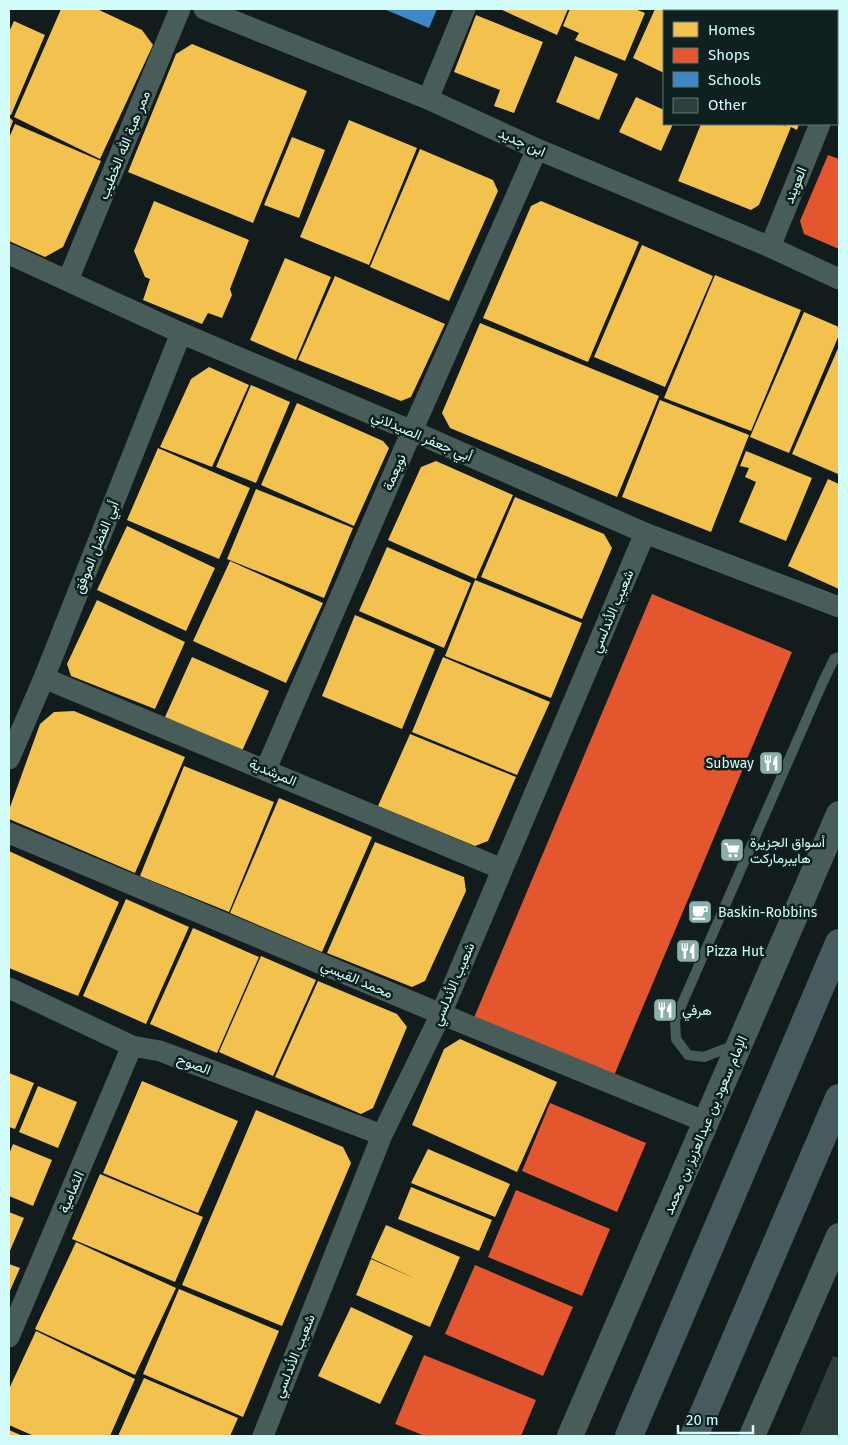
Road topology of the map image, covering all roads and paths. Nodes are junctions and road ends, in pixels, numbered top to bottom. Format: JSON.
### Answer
{"nodes":[{"id":1,"x":180,"y":9,"type":"edge"},
{"id":2,"x":204,"y":9,"type":"edge"},
{"id":3,"x":465,"y":9,"type":"edge"},
{"id":4,"x":428,"y":99,"type":"junction"},
{"id":5,"x":820,"y":125,"type":"edge"},
{"id":6,"x":537,"y":149,"type":"junction"},
{"id":7,"x":770,"y":247,"type":"junction"},
{"id":8,"x":9,"y":254,"type":"edge"},
{"id":9,"x":839,"y":278,"type":"edge"},
{"id":10,"x":68,"y":280,"type":"junction"},
{"id":11,"x":182,"y":334,"type":"junction"},
{"id":12,"x":412,"y":431,"type":"junction"},
{"id":13,"x":645,"y":532,"type":"junction"},
{"id":14,"x":839,"y":607,"type":"edge"},
{"id":15,"x":839,"y":657,"type":"edge"},
{"id":16,"x":44,"y":678,"type":"junction"},
{"id":17,"x":9,"y":759,"type":"edge"},
{"id":18,"x":266,"y":769,"type":"junction"},
{"id":19,"x":839,"y":814,"type":"edge"},
{"id":20,"x":9,"y":833,"type":"edge"},
{"id":21,"x":502,"y":869,"type":"junction"},
{"id":22,"x":839,"y":943,"type":"edge"},
{"id":23,"x":9,"y":988,"type":"edge"},
{"id":24,"x":441,"y":1014,"type":"junction"},
{"id":25,"x":741,"y":1042,"type":"junction"},
{"id":26,"x":132,"y":1046,"type":"junction"},
{"id":27,"x":839,"y":1098,"type":"edge"},
{"id":28,"x":706,"y":1122,"type":"junction"},
{"id":29,"x":382,"y":1135,"type":"junction"},
{"id":30,"x":839,"y":1236,"type":"edge"},
{"id":31,"x":9,"y":1337,"type":"edge"},
{"id":32,"x":263,"y":1436,"type":"edge"},
{"id":33,"x":570,"y":1436,"type":"edge"},
{"id":34,"x":629,"y":1436,"type":"edge"},
{"id":35,"x":694,"y":1436,"type":"edge"},
{"id":36,"x":752,"y":1436,"type":"edge"}],
"edges":[{"from":1,"to":10,"type":"street","name":"ممر هبة الله الخطيب"},
{"from":2,"to":4,"type":"street","name":"ابن جديد"},
{"from":3,"to":4,"type":"street"},
{"from":4,"to":6,"type":"street","name":"ابن جديد"},
{"from":5,"to":7,"type":"street","name":"العويند"},
{"from":6,"to":7,"type":"street","name":"ابن جديد"},
{"from":6,"to":12,"type":"street","name":"نويعمة"},
{"from":7,"to":9,"type":"street","name":"ابن جديد"},
{"from":8,"to":10,"type":"street","name":"أبي جعفر الصيدلاني"},
{"from":10,"to":11,"type":"street","name":"أبي جعفر الصيدلاني"},
{"from":11,"to":12,"type":"street","name":"أبي جعفر الصيدلاني"},
{"from":11,"to":16,"type":"street","name":"أبي الفضل الموفق"},
{"from":12,"to":13,"type":"street","name":"أبي جعفر الصيدلاني"},
{"from":12,"to":18,"type":"street","name":"نويعمة"},
{"from":13,"to":14,"type":"street","name":"أبي جعفر الصيدلاني"},
{"from":13,"to":21,"type":"street","name":"شعيب الأندلسي"},
{"from":15,"to":25,"type":"lane"},
{"from":16,"to":17,"type":"street","name":"أبي الفضل الموفق"},
{"from":16,"to":18,"type":"street","name":"المرشدية"},
{"from":18,"to":21,"type":"street","name":"المرشدية"},
{"from":19,"to":25,"type":"street","name":"الإمام سعود بن عبدالعزيز بن محمد"},
{"from":20,"to":24,"type":"street","name":"محمد القيسي"},
{"from":21,"to":24,"type":"street","name":"شعيب الأندلسي"},
{"from":22,"to":34,"type":"main road"},
{"from":23,"to":26,"type":"street","name":"الصوح"},
{"from":24,"to":28,"type":"street","name":"محمد القيسي"},
{"from":24,"to":29,"type":"street","name":"شعيب الأندلسي"},
{"from":25,"to":28,"type":"street","name":"الإمام سعود بن عبدالعزيز بن محمد"},
{"from":26,"to":29,"type":"street","name":"الصوح"},
{"from":26,"to":31,"type":"street","name":"الثمامية"},
{"from":27,"to":35,"type":"main road"},
{"from":28,"to":33,"type":"street","name":"الإمام سعود بن عبدالعزيز بن محمد"},
{"from":29,"to":32,"type":"street","name":"شعيب الأندلسي"},
{"from":30,"to":36,"type":"street"}]}
